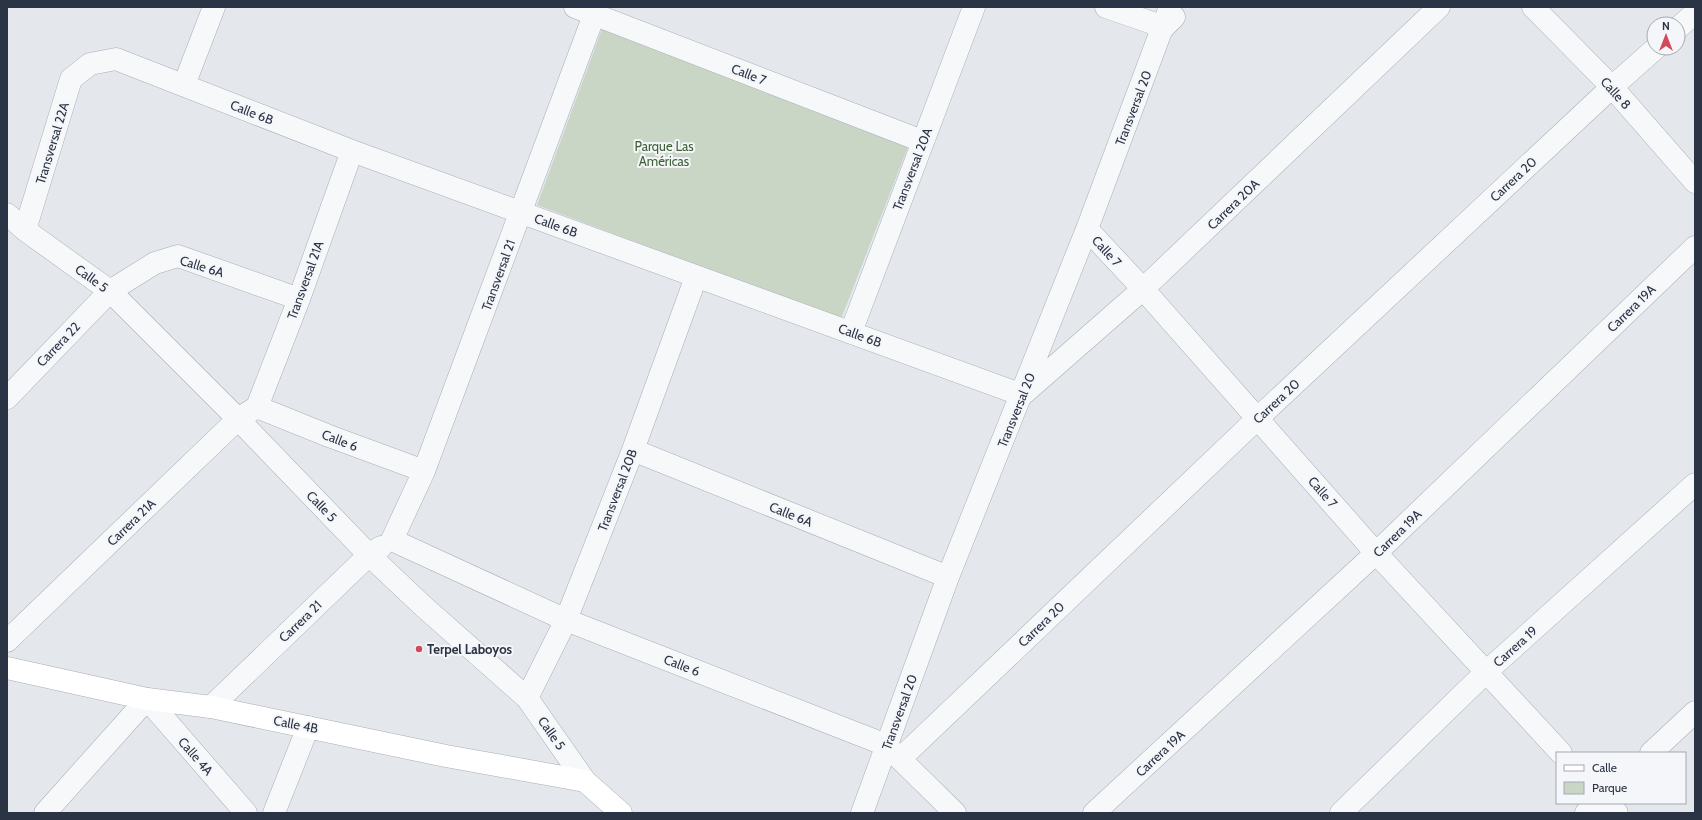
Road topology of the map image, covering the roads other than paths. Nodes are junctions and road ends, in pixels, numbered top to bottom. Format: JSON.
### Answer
{"nodes":[{"id":1,"x":214,"y":7,"type":"edge"},
{"id":2,"x":974,"y":7,"type":"edge"},
{"id":3,"x":1106,"y":7,"type":"edge"},
{"id":4,"x":1185,"y":7,"type":"edge"},
{"id":5,"x":1439,"y":7,"type":"edge"},
{"id":6,"x":1533,"y":7,"type":"edge"},
{"id":7,"x":589,"y":9,"type":"edge"},
{"id":8,"x":1695,"y":13,"type":"edge"},
{"id":9,"x":1167,"y":17,"type":"edge"},
{"id":10,"x":1686,"y":21,"type":"edge"},
{"id":11,"x":1647,"y":56,"type":"edge"},
{"id":12,"x":90,"y":64,"type":"joint"},
{"id":13,"x":184,"y":85,"type":"junction"},
{"id":14,"x":1612,"y":87,"type":"junction"},
{"id":15,"x":922,"y":141,"type":"junction"},
{"id":16,"x":352,"y":151,"type":"junction"},
{"id":17,"x":1695,"y":182,"type":"edge"},
{"id":18,"x":521,"y":212,"type":"junction"},
{"id":19,"x":7,"y":214,"type":"edge"},
{"id":20,"x":26,"y":230,"type":"junction"},
{"id":21,"x":1087,"y":230,"type":"junction"},
{"id":22,"x":1695,"y":247,"type":"edge"},
{"id":23,"x":696,"y":277,"type":"junction"},
{"id":24,"x":1143,"y":289,"type":"junction"},
{"id":25,"x":110,"y":291,"type":"junction"},
{"id":26,"x":299,"y":299,"type":"junction"},
{"id":27,"x":851,"y":332,"type":"junction"},
{"id":28,"x":1022,"y":395,"type":"junction"},
{"id":29,"x":7,"y":398,"type":"edge"},
{"id":30,"x":257,"y":407,"type":"junction"},
{"id":31,"x":1258,"y":418,"type":"junction"},
{"id":32,"x":238,"y":419,"type":"junction"},
{"id":33,"x":633,"y":450,"type":"junction"},
{"id":34,"x":424,"y":471,"type":"junction"},
{"id":35,"x":1695,"y":484,"type":"edge"},
{"id":36,"x":392,"y":540,"type":"junction"},
{"id":37,"x":1376,"y":553,"type":"junction"},
{"id":38,"x":368,"y":555,"type":"junction"},
{"id":39,"x":948,"y":577,"type":"junction"},
{"id":40,"x":566,"y":620,"type":"junction"},
{"id":41,"x":7,"y":641,"type":"edge"},
{"id":42,"x":7,"y":668,"type":"edge"},
{"id":43,"x":1485,"y":672,"type":"junction"},
{"id":44,"x":527,"y":698,"type":"junction"},
{"id":45,"x":147,"y":699,"type":"junction"},
{"id":46,"x":211,"y":707,"type":"junction"},
{"id":47,"x":1695,"y":712,"type":"edge"},
{"id":48,"x":308,"y":727,"type":"junction"},
{"id":49,"x":894,"y":751,"type":"junction"},
{"id":50,"x":1560,"y":752,"type":"edge"},
{"id":51,"x":1651,"y":752,"type":"edge"},
{"id":52,"x":586,"y":781,"type":"junction"},
{"id":53,"x":1595,"y":804,"type":"edge"},
{"id":54,"x":1609,"y":804,"type":"edge"},
{"id":55,"x":45,"y":813,"type":"edge"},
{"id":56,"x":246,"y":813,"type":"edge"},
{"id":57,"x":274,"y":813,"type":"edge"},
{"id":58,"x":621,"y":813,"type":"edge"},
{"id":59,"x":862,"y":813,"type":"edge"},
{"id":60,"x":955,"y":813,"type":"edge"},
{"id":61,"x":1094,"y":813,"type":"edge"},
{"id":62,"x":1341,"y":813,"type":"edge"},
{"id":63,"x":1586,"y":813,"type":"edge"},
{"id":64,"x":1617,"y":813,"type":"edge"}],
"edges":[{"from":1,"to":13,"type":"street"},
{"from":2,"to":15,"type":"street","name":"Transversal 20A"},
{"from":3,"to":9,"type":"street"},
{"from":4,"to":9,"type":"street"},
{"from":5,"to":24,"type":"street","name":"Carrera 20A"},
{"from":6,"to":14,"type":"street","name":"Calle 8"},
{"from":7,"to":15,"type":"street","name":"Calle 7"},
{"from":7,"to":18,"type":"street","name":"Transversal 21"},
{"from":8,"to":10,"type":"street"},
{"from":9,"to":21,"type":"street","name":"Transversal 20"},
{"from":11,"to":14,"type":"street","name":"Carrera 20"},
{"from":12,"to":13,"type":"street","name":"Calle 6B"},
{"from":12,"to":20,"type":"street","name":"Transversal 22A"},
{"from":13,"to":16,"type":"street","name":"Calle 6B"},
{"from":14,"to":17,"type":"street","name":"Calle 8"},
{"from":14,"to":31,"type":"street","name":"Carrera 20"},
{"from":15,"to":27,"type":"street","name":"Transversal 20A"},
{"from":16,"to":18,"type":"street","name":"Calle 6B"},
{"from":16,"to":26,"type":"street","name":"Transversal 21A"},
{"from":18,"to":23,"type":"street","name":"Calle 6B"},
{"from":18,"to":34,"type":"street","name":"Transversal 21"},
{"from":19,"to":20,"type":"street","name":"Calle 5"},
{"from":20,"to":25,"type":"street","name":"Calle 5"},
{"from":21,"to":24,"type":"street","name":"Calle 7"},
{"from":21,"to":28,"type":"street","name":"Transversal 20"},
{"from":22,"to":37,"type":"street","name":"Carrera 19A"},
{"from":23,"to":27,"type":"street","name":"Calle 6B"},
{"from":23,"to":33,"type":"street","name":"Transversal 20B"},
{"from":24,"to":28,"type":"street","name":"Carrera 20A"},
{"from":24,"to":31,"type":"street","name":"Calle 7"},
{"from":25,"to":26,"type":"street","name":"Calle 6A"},
{"from":25,"to":29,"type":"street","name":"Carrera 22"},
{"from":25,"to":32,"type":"street","name":"Calle 5"},
{"from":26,"to":30,"type":"street","name":"Transversal 21A"},
{"from":27,"to":28,"type":"street","name":"Calle 6B"},
{"from":28,"to":39,"type":"street","name":"Transversal 20"},
{"from":30,"to":32,"type":"street","name":"Carrera 21A"},
{"from":30,"to":34,"type":"street","name":"Calle 6"},
{"from":31,"to":37,"type":"street","name":"Calle 7"},
{"from":31,"to":49,"type":"street","name":"Carrera 20"},
{"from":32,"to":38,"type":"street","name":"Calle 5"},
{"from":32,"to":41,"type":"street","name":"Carrera 21A"},
{"from":33,"to":39,"type":"street","name":"Calle 6A"},
{"from":33,"to":40,"type":"street","name":"Transversal 20B"},
{"from":34,"to":36,"type":"street","name":"Transversal 21"},
{"from":35,"to":43,"type":"street","name":"Carrera 19"},
{"from":36,"to":38,"type":"street","name":"Carrera 21"},
{"from":36,"to":40,"type":"street","name":"Calle 6"},
{"from":37,"to":43,"type":"street","name":"Calle 7"},
{"from":37,"to":61,"type":"street","name":"Carrera 19A"},
{"from":38,"to":44,"type":"street","name":"Calle 5"},
{"from":38,"to":46,"type":"street","name":"Carrera 21"},
{"from":39,"to":49,"type":"street","name":"Transversal 20"},
{"from":40,"to":44,"type":"street","name":"Transversal 20B"},
{"from":40,"to":49,"type":"street","name":"Calle 6"},
{"from":42,"to":45,"type":"street","name":"Calle 4B"},
{"from":43,"to":50,"type":"street","name":"Calle 7"},
{"from":43,"to":62,"type":"street","name":"Carrera 19"},
{"from":44,"to":52,"type":"street","name":"Calle 5"},
{"from":45,"to":46,"type":"street","name":"Calle 4B"},
{"from":45,"to":55,"type":"street"},
{"from":45,"to":56,"type":"street","name":"Calle 4A"},
{"from":46,"to":48,"type":"street","name":"Calle 4B"},
{"from":47,"to":51,"type":"street"},
{"from":48,"to":52,"type":"street","name":"Calle 4B"},
{"from":48,"to":57,"type":"street"},
{"from":49,"to":59,"type":"street","name":"Transversal 20"},
{"from":49,"to":60,"type":"street","name":"Calle 6"},
{"from":52,"to":58,"type":"street","name":"Calle 5"},
{"from":53,"to":63,"type":"street"},
{"from":54,"to":64,"type":"street"}]}
